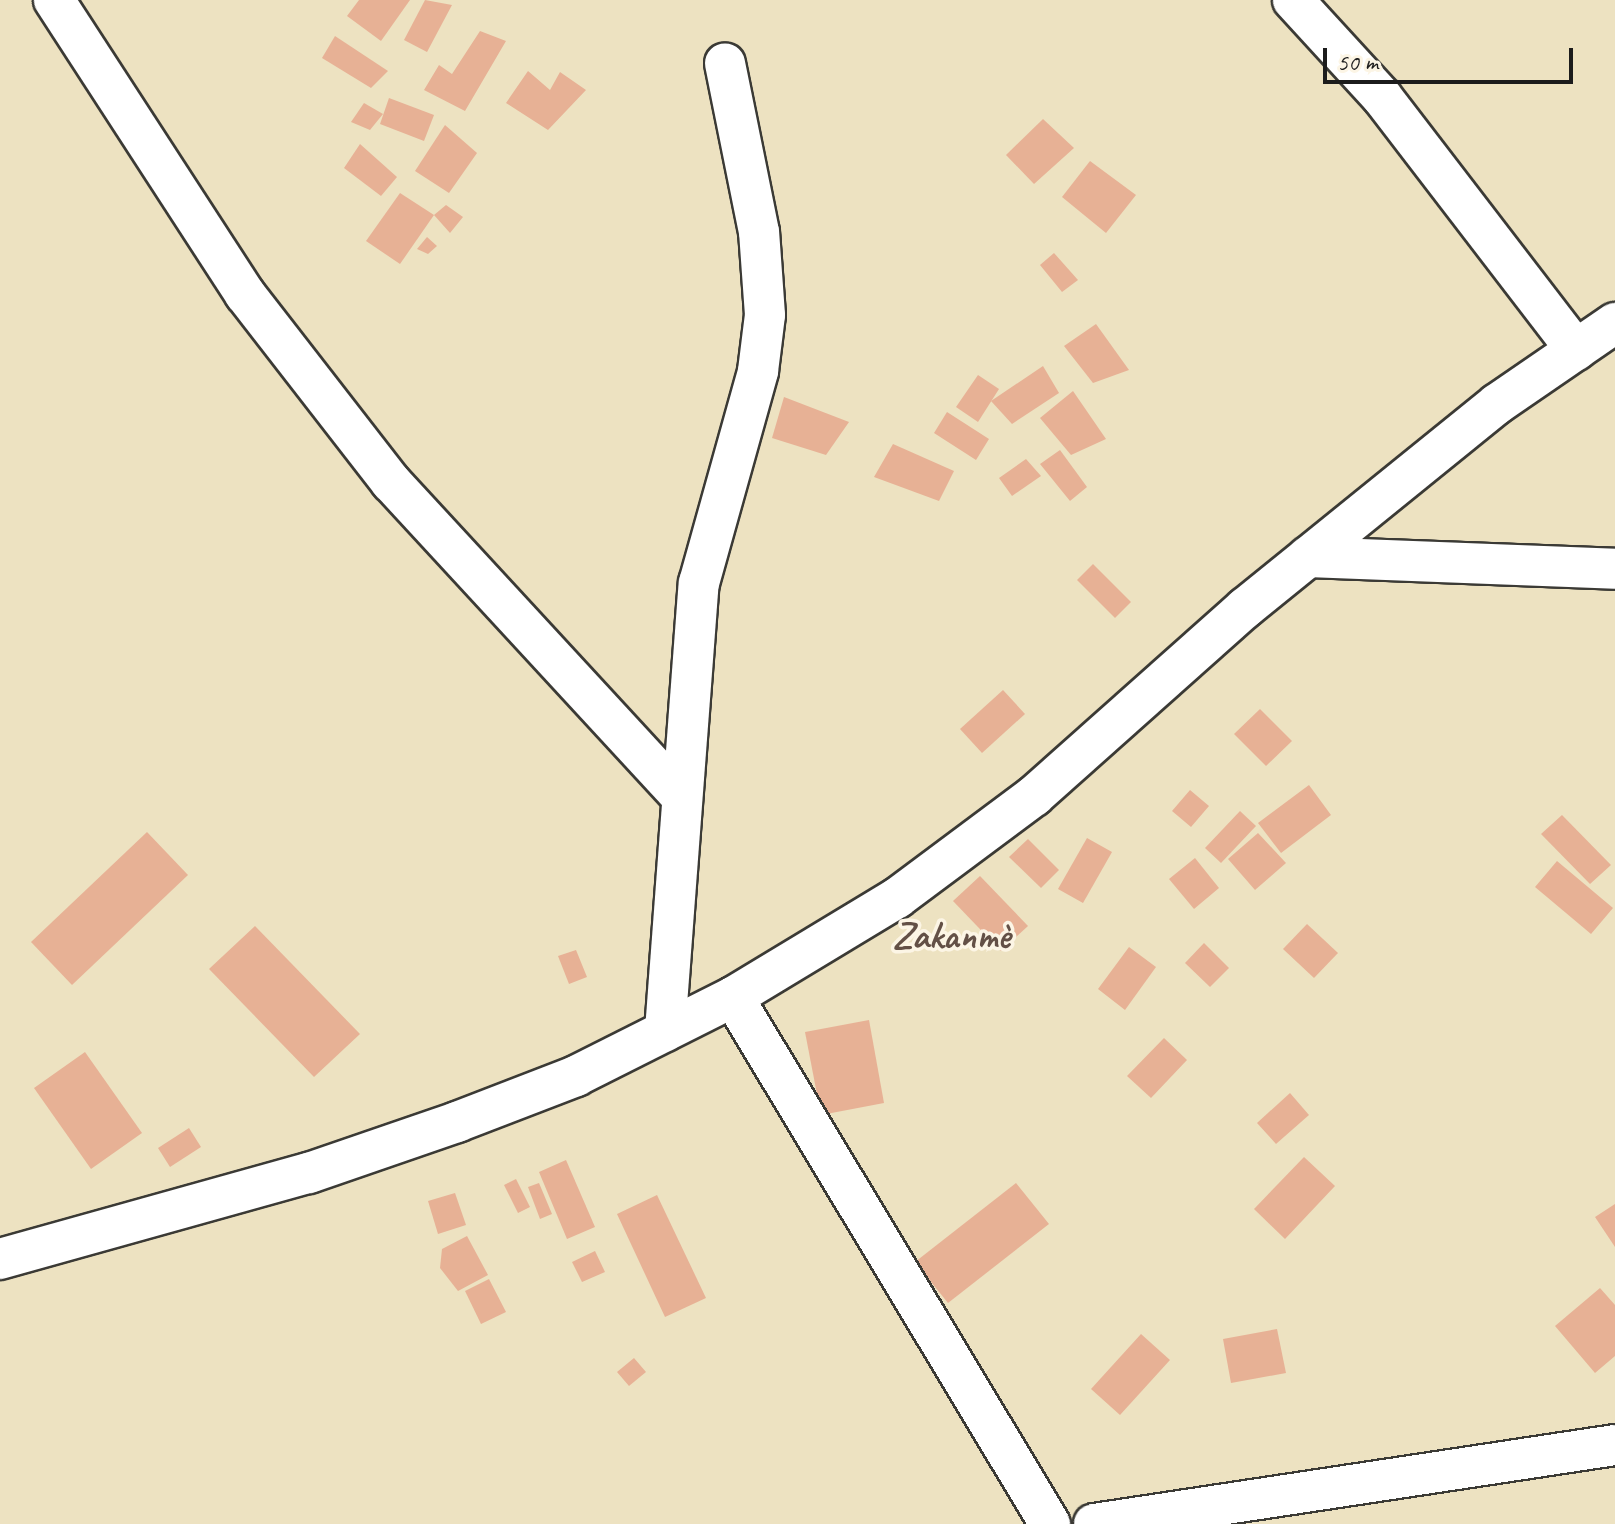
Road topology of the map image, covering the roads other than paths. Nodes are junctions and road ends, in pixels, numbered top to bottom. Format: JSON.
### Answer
{"nodes":[{"id":1,"x":54,"y":0,"type":"edge"},
{"id":2,"x":1293,"y":0,"type":"edge"},
{"id":3,"x":725,"y":63,"type":"dead end"},
{"id":4,"x":1615,"y":323,"type":"edge"},
{"id":5,"x":1576,"y":350,"type":"junction"},
{"id":6,"x":1308,"y":557,"type":"junction"},
{"id":7,"x":1615,"y":569,"type":"edge"},
{"id":8,"x":680,"y":795,"type":"junction"},
{"id":9,"x":733,"y":997,"type":"junction"},
{"id":10,"x":665,"y":1031,"type":"junction"},
{"id":11,"x":0,"y":1259,"type":"edge"},
{"id":12,"x":1615,"y":1445,"type":"edge"},
{"id":13,"x":1223,"y":1515,"type":"edge"},
{"id":14,"x":1050,"y":1524,"type":"edge"},
{"id":15,"x":1094,"y":1524,"type":"edge"}],
"edges":[{"from":1,"to":8,"type":"street"},
{"from":2,"to":5,"type":"street"},
{"from":3,"to":8,"type":"street"},
{"from":4,"to":5,"type":"street"},
{"from":5,"to":6,"type":"street"},
{"from":6,"to":7,"type":"street"},
{"from":6,"to":9,"type":"street"},
{"from":8,"to":10,"type":"street"},
{"from":9,"to":10,"type":"street"},
{"from":9,"to":14,"type":"street"},
{"from":10,"to":11,"type":"street"},
{"from":12,"to":13,"type":"street"},
{"from":13,"to":15,"type":"street"}]}
